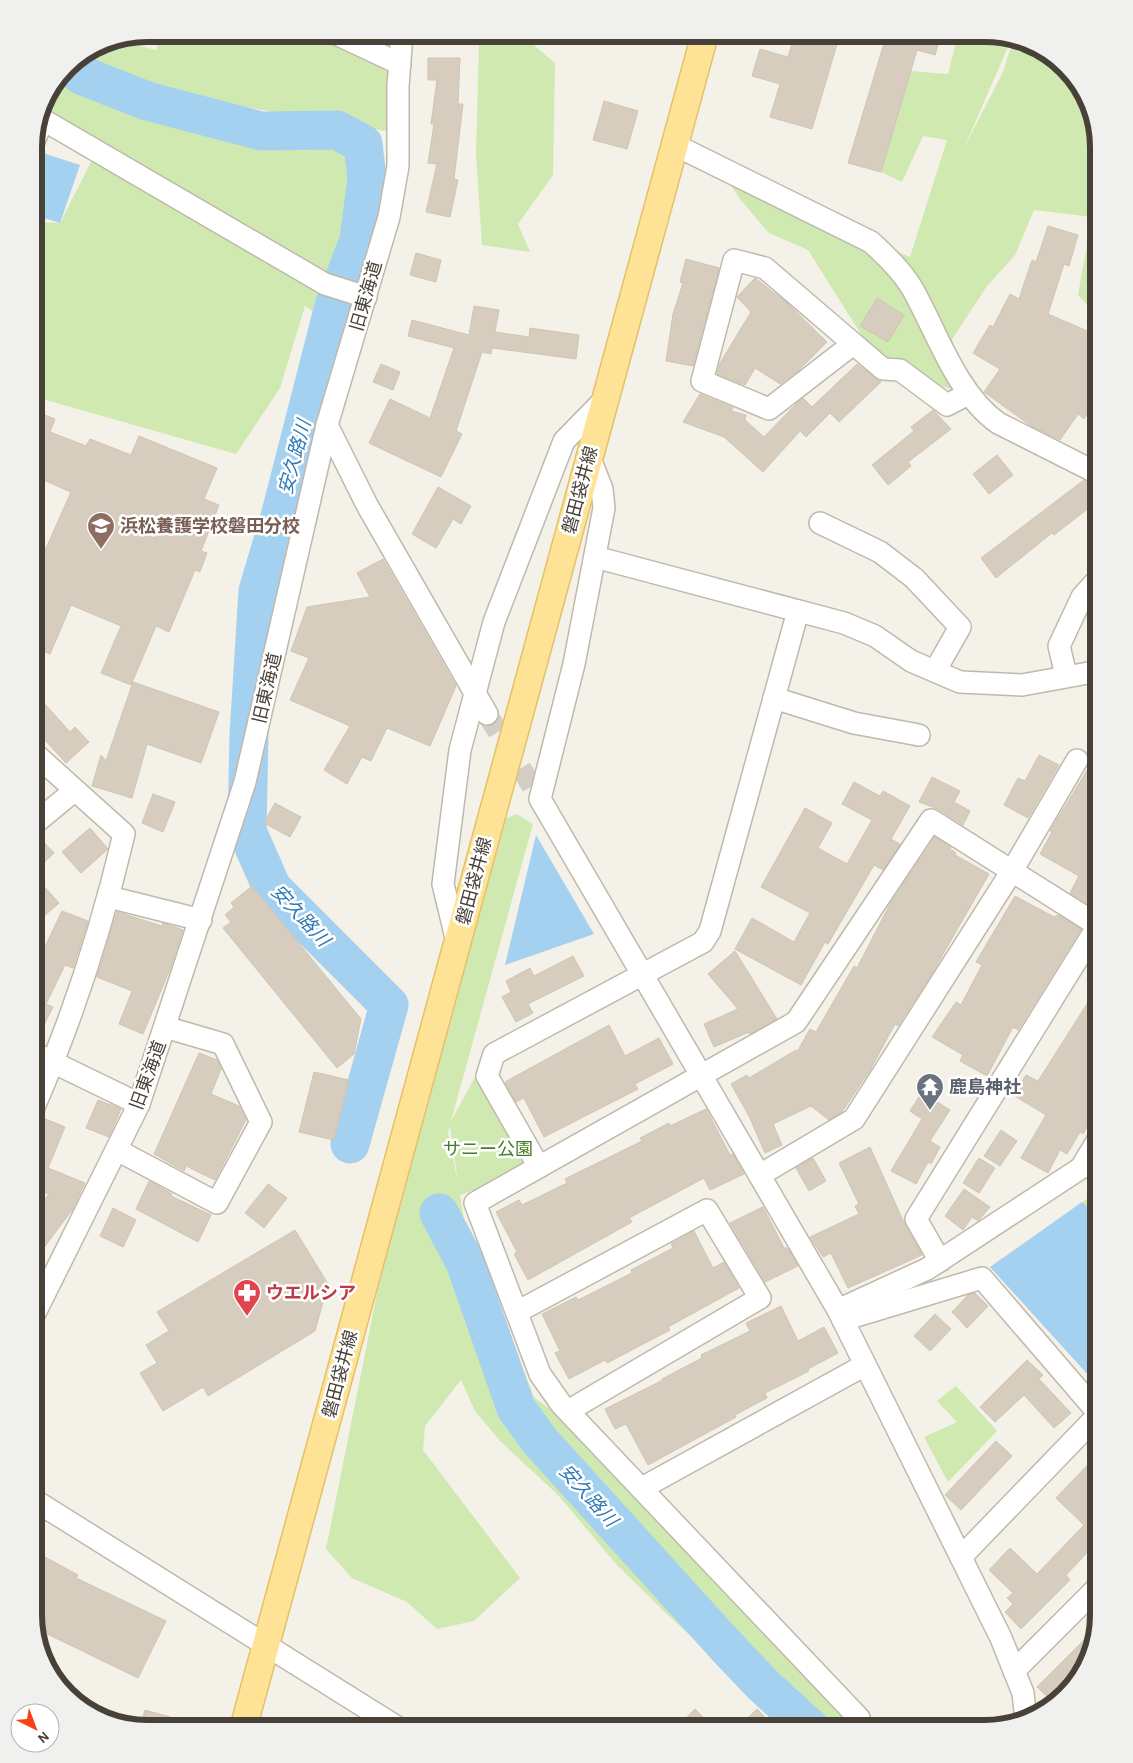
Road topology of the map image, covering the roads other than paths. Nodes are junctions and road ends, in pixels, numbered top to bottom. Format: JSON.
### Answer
{"nodes":[{"id":1,"x":355,"y":43,"type":"edge"},
{"id":2,"x":401,"y":43,"type":"edge"},
{"id":3,"x":703,"y":43,"type":"edge"},
{"id":4,"x":400,"y":64,"type":"junction"},
{"id":5,"x":46,"y":121,"type":"edge"},
{"id":6,"x":675,"y":144,"type":"junction"},
{"id":7,"x":366,"y":297,"type":"junction"},
{"id":8,"x":853,"y":344,"type":"junction"},
{"id":9,"x":968,"y":394,"type":"junction"},
{"id":10,"x":604,"y":398,"type":"junction"},
{"id":11,"x":327,"y":425,"type":"junction"},
{"id":12,"x":589,"y":456,"type":"junction"},
{"id":13,"x":1090,"y":469,"type":"edge"},
{"id":14,"x":820,"y":523,"type":"dead end"},
{"id":15,"x":594,"y":557,"type":"junction"},
{"id":16,"x":1090,"y":588,"type":"edge"},
{"id":17,"x":798,"y":611,"type":"junction"},
{"id":18,"x":935,"y":671,"type":"junction"},
{"id":19,"x":1090,"y":672,"type":"edge"},
{"id":20,"x":1066,"y":675,"type":"junction"},
{"id":21,"x":476,"y":694,"type":"junction"},
{"id":22,"x":774,"y":698,"type":"junction"},
{"id":23,"x":488,"y":714,"type":"tunnel mouth"},
{"id":24,"x":919,"y":735,"type":"dead end"},
{"id":25,"x":1077,"y":760,"type":"dead end"},
{"id":26,"x":43,"y":761,"type":"edge"},
{"id":27,"x":74,"y":791,"type":"junction"},
{"id":28,"x":43,"y":817,"type":"edge"},
{"id":29,"x":1012,"y":871,"type":"junction"},
{"id":30,"x":109,"y":897,"type":"junction"},
{"id":31,"x":1090,"y":919,"type":"edge"},
{"id":32,"x":201,"y":920,"type":"junction"},
{"id":33,"x":1090,"y":939,"type":"edge"},
{"id":34,"x":457,"y":942,"type":"junction"},
{"id":35,"x":643,"y":974,"type":"junction"},
{"id":36,"x":165,"y":1028,"type":"junction"},
{"id":37,"x":42,"y":1057,"type":"edge"},
{"id":38,"x":54,"y":1062,"type":"junction"},
{"id":39,"x":702,"y":1076,"type":"junction"},
{"id":40,"x":42,"y":1088,"type":"edge"},
{"id":41,"x":140,"y":1104,"type":"junction"},
{"id":42,"x":117,"y":1150,"type":"junction"},
{"id":43,"x":1090,"y":1163,"type":"edge"},
{"id":44,"x":539,"y":1167,"type":"junction"},
{"id":45,"x":760,"y":1175,"type":"junction"},
{"id":46,"x":940,"y":1261,"type":"junction"},
{"id":47,"x":42,"y":1299,"type":"edge"},
{"id":48,"x":516,"y":1312,"type":"junction"},
{"id":49,"x":841,"y":1315,"type":"junction"},
{"id":50,"x":866,"y":1365,"type":"junction"},
{"id":51,"x":1090,"y":1404,"type":"edge"},
{"id":52,"x":568,"y":1411,"type":"junction"},
{"id":53,"x":1090,"y":1423,"type":"edge"},
{"id":54,"x":642,"y":1488,"type":"junction"},
{"id":55,"x":42,"y":1505,"type":"edge"},
{"id":56,"x":961,"y":1557,"type":"junction"},
{"id":57,"x":1090,"y":1595,"type":"edge"},
{"id":58,"x":266,"y":1644,"type":"junction"},
{"id":59,"x":1014,"y":1672,"type":"junction"},
{"id":60,"x":1025,"y":1713,"type":"edge"},
{"id":61,"x":859,"y":1718,"type":"dead end"},
{"id":62,"x":245,"y":1720,"type":"edge"},
{"id":63,"x":386,"y":1720,"type":"edge"}],
"edges":[{"from":1,"to":4,"type":"street"},
{"from":2,"to":4,"type":"street","name":"旧東海道"},
{"from":3,"to":6,"type":"main road","name":"磐田袋井線"},
{"from":4,"to":7,"type":"street","name":"旧東海道"},
{"from":5,"to":7,"type":"street"},
{"from":6,"to":9,"type":"street"},
{"from":6,"to":10,"type":"main road","name":"磐田袋井線"},
{"from":7,"to":11,"type":"street","name":"旧東海道"},
{"from":8,"to":8,"type":"street"},
{"from":8,"to":9,"type":"street"},
{"from":9,"to":13,"type":"street"},
{"from":10,"to":12,"type":"main road","name":"磐田袋井線"},
{"from":10,"to":21,"type":"street"},
{"from":11,"to":21,"type":"street"},
{"from":11,"to":32,"type":"street","name":"旧東海道"},
{"from":12,"to":15,"type":"street"},
{"from":12,"to":34,"type":"main road","name":"磐田袋井線"},
{"from":14,"to":18,"type":"street"},
{"from":15,"to":17,"type":"street"},
{"from":15,"to":35,"type":"street"},
{"from":16,"to":20,"type":"street"},
{"from":17,"to":18,"type":"street"},
{"from":17,"to":22,"type":"street"},
{"from":18,"to":20,"type":"street"},
{"from":19,"to":20,"type":"street"},
{"from":21,"to":23,"type":"street"},
{"from":21,"to":34,"type":"street"},
{"from":22,"to":24,"type":"street"},
{"from":22,"to":35,"type":"street"},
{"from":25,"to":29,"type":"street"},
{"from":26,"to":27,"type":"street"},
{"from":27,"to":28,"type":"street"},
{"from":27,"to":30,"type":"street"},
{"from":29,"to":31,"type":"street"},
{"from":29,"to":39,"type":"street"},
{"from":29,"to":45,"type":"street"},
{"from":30,"to":32,"type":"street"},
{"from":30,"to":38,"type":"street"},
{"from":32,"to":36,"type":"street","name":"旧東海道"},
{"from":33,"to":46,"type":"street"},
{"from":34,"to":58,"type":"main road","name":"磐田袋井線"},
{"from":35,"to":39,"type":"street"},
{"from":35,"to":44,"type":"street"},
{"from":36,"to":41,"type":"street","name":"旧東海道"},
{"from":36,"to":42,"type":"street"},
{"from":37,"to":38,"type":"street"},
{"from":38,"to":40,"type":"street"},
{"from":38,"to":41,"type":"street"},
{"from":39,"to":44,"type":"street"},
{"from":39,"to":45,"type":"street"},
{"from":41,"to":42,"type":"street","name":"旧東海道"},
{"from":42,"to":47,"type":"street","name":"旧東海道"},
{"from":43,"to":46,"type":"street"},
{"from":44,"to":48,"type":"street"},
{"from":45,"to":49,"type":"street"},
{"from":46,"to":49,"type":"street"},
{"from":48,"to":52,"type":"street"},
{"from":48,"to":52,"type":"street"},
{"from":49,"to":50,"type":"street"},
{"from":49,"to":51,"type":"street"},
{"from":50,"to":54,"type":"street"},
{"from":50,"to":56,"type":"street"},
{"from":52,"to":54,"type":"street"},
{"from":53,"to":56,"type":"street"},
{"from":54,"to":61,"type":"street"},
{"from":55,"to":58,"type":"street"},
{"from":56,"to":59,"type":"street"},
{"from":57,"to":59,"type":"street"},
{"from":58,"to":62,"type":"main road","name":"磐田袋井線"},
{"from":58,"to":63,"type":"street"},
{"from":59,"to":60,"type":"street"}]}
